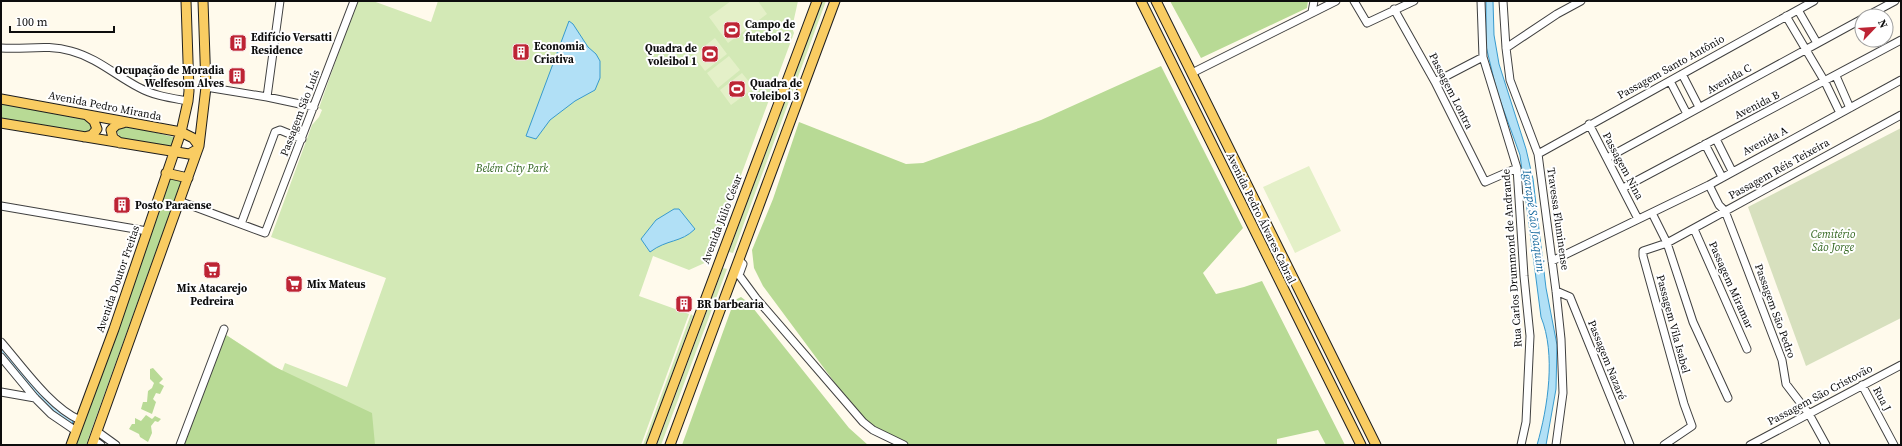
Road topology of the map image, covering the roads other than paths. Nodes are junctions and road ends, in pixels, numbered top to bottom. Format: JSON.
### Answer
{"nodes":[{"id":1,"x":186,"y":1,"type":"edge"},
{"id":2,"x":203,"y":1,"type":"edge"},
{"id":3,"x":280,"y":1,"type":"edge"},
{"id":4,"x":354,"y":1,"type":"edge"},
{"id":5,"x":810,"y":1,"type":"edge"},
{"id":6,"x":817,"y":1,"type":"edge"},
{"id":7,"x":835,"y":1,"type":"edge"},
{"id":8,"x":1141,"y":1,"type":"edge"},
{"id":9,"x":1156,"y":1,"type":"edge"},
{"id":10,"x":1314,"y":1,"type":"edge"},
{"id":11,"x":1336,"y":1,"type":"edge"},
{"id":12,"x":1354,"y":1,"type":"edge"},
{"id":13,"x":1414,"y":1,"type":"edge"},
{"id":14,"x":1481,"y":1,"type":"edge"},
{"id":15,"x":1504,"y":1,"type":"edge"},
{"id":16,"x":1581,"y":1,"type":"edge"},
{"id":17,"x":1814,"y":1,"type":"edge"},
{"id":18,"x":1895,"y":1,"type":"edge"},
{"id":19,"x":1882,"y":8,"type":"edge"},
{"id":20,"x":1394,"y":9,"type":"junction"},
{"id":21,"x":1798,"y":10,"type":"junction"},
{"id":22,"x":1312,"y":12,"type":"junction"},
{"id":23,"x":1786,"y":16,"type":"junction"},
{"id":24,"x":1854,"y":23,"type":"edge"},
{"id":25,"x":1901,"y":40,"type":"edge"},
{"id":26,"x":1817,"y":43,"type":"junction"},
{"id":27,"x":1,"y":48,"type":"edge"},
{"id":28,"x":1506,"y":48,"type":"junction"},
{"id":29,"x":799,"y":50,"type":"junction"},
{"id":30,"x":1804,"y":50,"type":"junction"},
{"id":31,"x":1483,"y":57,"type":"junction"},
{"id":32,"x":1192,"y":73,"type":"junction"},
{"id":33,"x":1682,"y":74,"type":"junction"},
{"id":34,"x":1836,"y":76,"type":"junction"},
{"id":35,"x":1901,"y":80,"type":"edge"},
{"id":36,"x":1670,"y":81,"type":"junction"},
{"id":37,"x":1435,"y":82,"type":"junction"},
{"id":38,"x":1825,"y":82,"type":"junction"},
{"id":39,"x":206,"y":87,"type":"junction"},
{"id":40,"x":267,"y":97,"type":"junction"},
{"id":41,"x":1,"y":99,"type":"edge"},
{"id":42,"x":188,"y":101,"type":"junction"},
{"id":43,"x":314,"y":107,"type":"junction"},
{"id":44,"x":1699,"y":108,"type":"junction"},
{"id":45,"x":1850,"y":108,"type":"junction"},
{"id":46,"x":1840,"y":113,"type":"junction"},
{"id":47,"x":1687,"y":114,"type":"junction"},
{"id":48,"x":86,"y":115,"type":"junction"},
{"id":49,"x":1901,"y":115,"type":"edge"},
{"id":50,"x":1,"y":122,"type":"edge"},
{"id":51,"x":124,"y":123,"type":"junction"},
{"id":52,"x":1589,"y":124,"type":"junction"},
{"id":53,"x":181,"y":132,"type":"junction"},
{"id":54,"x":82,"y":137,"type":"junction"},
{"id":55,"x":1716,"y":138,"type":"junction"},
{"id":56,"x":302,"y":139,"type":"junction"},
{"id":57,"x":121,"y":144,"type":"junction"},
{"id":58,"x":1705,"y":144,"type":"junction"},
{"id":59,"x":198,"y":148,"type":"junction"},
{"id":60,"x":173,"y":151,"type":"junction"},
{"id":61,"x":1538,"y":154,"type":"junction"},
{"id":62,"x":1607,"y":158,"type":"junction"},
{"id":63,"x":1517,"y":168,"type":"junction"},
{"id":64,"x":1732,"y":171,"type":"junction"},
{"id":65,"x":166,"y":173,"type":"junction"},
{"id":66,"x":1722,"y":177,"type":"junction"},
{"id":67,"x":188,"y":178,"type":"junction"},
{"id":68,"x":1709,"y":185,"type":"junction"},
{"id":69,"x":1623,"y":188,"type":"junction"},
{"id":70,"x":179,"y":201,"type":"junction"},
{"id":71,"x":1,"y":206,"type":"edge"},
{"id":72,"x":1725,"y":211,"type":"junction"},
{"id":73,"x":1652,"y":213,"type":"junction"},
{"id":74,"x":1638,"y":219,"type":"junction"},
{"id":75,"x":241,"y":224,"type":"junction"},
{"id":76,"x":1694,"y":229,"type":"junction"},
{"id":77,"x":147,"y":231,"type":"junction"},
{"id":78,"x":1668,"y":243,"type":"junction"},
{"id":79,"x":739,"y":260,"type":"junction"},
{"id":80,"x":1552,"y":261,"type":"junction"},
{"id":81,"x":1556,"y":292,"type":"junction"},
{"id":82,"x":224,"y":329,"type":"dead end"},
{"id":83,"x":1,"y":342,"type":"edge"},
{"id":84,"x":1747,"y":350,"type":"dead end"},
{"id":85,"x":1,"y":357,"type":"edge"},
{"id":86,"x":1901,"y":365,"type":"edge"},
{"id":87,"x":1862,"y":385,"type":"junction"},
{"id":88,"x":1,"y":392,"type":"edge"},
{"id":89,"x":35,"y":398,"type":"junction"},
{"id":90,"x":1728,"y":398,"type":"dead end"},
{"id":91,"x":1809,"y":414,"type":"junction"},
{"id":92,"x":80,"y":420,"type":"junction"},
{"id":93,"x":76,"y":431,"type":"junction"},
{"id":94,"x":96,"y":440,"type":"edge"},
{"id":95,"x":71,"y":445,"type":"edge"},
{"id":96,"x":116,"y":445,"type":"edge"},
{"id":97,"x":180,"y":445,"type":"edge"},
{"id":98,"x":651,"y":445,"type":"edge"},
{"id":99,"x":670,"y":445,"type":"edge"},
{"id":100,"x":904,"y":445,"type":"edge"},
{"id":101,"x":1361,"y":445,"type":"edge"},
{"id":102,"x":1376,"y":445,"type":"edge"},
{"id":103,"x":1520,"y":445,"type":"edge"},
{"id":104,"x":1556,"y":445,"type":"edge"},
{"id":105,"x":1630,"y":445,"type":"edge"},
{"id":106,"x":1664,"y":445,"type":"edge"},
{"id":107,"x":1752,"y":445,"type":"edge"},
{"id":108,"x":1826,"y":445,"type":"edge"},
{"id":109,"x":1894,"y":445,"type":"edge"}],
"edges":[{"from":1,"to":42,"type":"main road","name":"Avenida Doutor Freitas"},
{"from":2,"to":39,"type":"main road"},
{"from":3,"to":40,"type":"street"},
{"from":4,"to":43,"type":"street","name":"Passagem São Luís"},
{"from":5,"to":29,"type":"main road"},
{"from":6,"to":29,"type":"main road","name":"Avenida Júlio César"},
{"from":7,"to":79,"type":"main road"},
{"from":8,"to":101,"type":"main road","name":"Avenida Pedro Álvares Cabral"},
{"from":9,"to":32,"type":"main road","name":"Avenida Pedro Álvares Cabral"},
{"from":10,"to":22,"type":"street"},
{"from":11,"to":22,"type":"street"},
{"from":12,"to":20,"type":"street"},
{"from":13,"to":20,"type":"street"},
{"from":14,"to":31,"type":"street","name":"Rua Carlos Drummond de Andrande"},
{"from":15,"to":28,"type":"street","name":"Travessa Fluminense"},
{"from":16,"to":28,"type":"street"},
{"from":17,"to":21,"type":"street","name":"Passagem Santo Antônio"},
{"from":18,"to":19,"type":"street"},
{"from":20,"to":37,"type":"street","name":"Passagem Lontra"},
{"from":21,"to":23,"type":"street","name":"Passagem Santo Antônio"},
{"from":21,"to":26,"type":"street"},
{"from":22,"to":32,"type":"street"},
{"from":23,"to":30,"type":"street"},
{"from":23,"to":33,"type":"street","name":"Passagem Santo Antônio"},
{"from":24,"to":26,"type":"street","name":"Avenida C"},
{"from":25,"to":34,"type":"street","name":"Avenida B"},
{"from":26,"to":30,"type":"street","name":"Avenida C"},
{"from":27,"to":42,"type":"street"},
{"from":28,"to":61,"type":"street","name":"Travessa Fluminense"},
{"from":29,"to":98,"type":"main road","name":"Avenida Júlio César"},
{"from":30,"to":38,"type":"street"},
{"from":30,"to":44,"type":"street","name":"Avenida C"},
{"from":31,"to":37,"type":"street"},
{"from":31,"to":63,"type":"street","name":"Rua Carlos Drummond de Andrande"},
{"from":32,"to":102,"type":"main road","name":"Avenida Pedro Álvares Cabral"},
{"from":33,"to":36,"type":"street","name":"Passagem Santo Antônio"},
{"from":33,"to":44,"type":"street"},
{"from":34,"to":38,"type":"street","name":"Avenida B"},
{"from":34,"to":45,"type":"street"},
{"from":35,"to":45,"type":"street","name":"Avenida A"},
{"from":36,"to":47,"type":"street"},
{"from":36,"to":52,"type":"street","name":"Passagem Santo Antônio"},
{"from":37,"to":63,"type":"street","name":"Passagem Lontra"},
{"from":38,"to":46,"type":"street"},
{"from":38,"to":55,"type":"street","name":"Avenida B"},
{"from":39,"to":40,"type":"street"},
{"from":39,"to":59,"type":"main road"},
{"from":40,"to":43,"type":"street"},
{"from":41,"to":48,"type":"main road","name":"Avenida Pedro Miranda"},
{"from":42,"to":53,"type":"main road","name":"Avenida Doutor Freitas"},
{"from":43,"to":56,"type":"street","name":"Passagem São Luís"},
{"from":44,"to":47,"type":"street","name":"Avenida C"},
{"from":45,"to":46,"type":"street","name":"Avenida A"},
{"from":46,"to":64,"type":"street","name":"Avenida A"},
{"from":47,"to":62,"type":"street","name":"Avenida C"},
{"from":48,"to":51,"type":"main road","name":"Avenida Pedro Miranda"},
{"from":48,"to":54,"type":"main road"},
{"from":49,"to":72,"type":"street","name":"Passagem Réis Teixeira"},
{"from":50,"to":54,"type":"main road"},
{"from":51,"to":53,"type":"main road","name":"Avenida Pedro Miranda"},
{"from":51,"to":57,"type":"main road"},
{"from":52,"to":61,"type":"street","name":"Passagem Santo Antônio"},
{"from":52,"to":62,"type":"street","name":"Passagem Nina"},
{"from":53,"to":59,"type":"main road","name":"Avenida Pedro Miranda"},
{"from":53,"to":60,"type":"main road","name":"Avenida Doutor Freitas"},
{"from":54,"to":57,"type":"main road"},
{"from":55,"to":58,"type":"street","name":"Avenida B"},
{"from":55,"to":64,"type":"street"},
{"from":56,"to":75,"type":"street","name":"Passagem São Luís"},
{"from":56,"to":75,"type":"street"},
{"from":57,"to":60,"type":"main road"},
{"from":58,"to":66,"type":"street"},
{"from":58,"to":69,"type":"street","name":"Avenida B"},
{"from":59,"to":60,"type":"main road"},
{"from":59,"to":67,"type":"main road"},
{"from":60,"to":65,"type":"main road","name":"Avenida Doutor Freitas"},
{"from":61,"to":80,"type":"street","name":"Travessa Fluminense"},
{"from":62,"to":69,"type":"street","name":"Passagem Nina"},
{"from":63,"to":103,"type":"street","name":"Rua Carlos Drummond de Andrande"},
{"from":64,"to":66,"type":"street","name":"Avenida A"},
{"from":65,"to":67,"type":"main road"},
{"from":65,"to":77,"type":"main road","name":"Avenida Doutor Freitas"},
{"from":66,"to":68,"type":"street","name":"Avenida A"},
{"from":67,"to":70,"type":"main road"},
{"from":68,"to":72,"type":"street","name":"Passagem São Pedro"},
{"from":68,"to":73,"type":"street","name":"Avenida A"},
{"from":69,"to":74,"type":"street","name":"Passagem Nina"},
{"from":70,"to":75,"type":"street"},
{"from":70,"to":94,"type":"main road"},
{"from":71,"to":77,"type":"street"},
{"from":72,"to":76,"type":"street","name":"Passagem Réis Teixeira"},
{"from":72,"to":91,"type":"street","name":"Passagem São Pedro"},
{"from":73,"to":74,"type":"street","name":"Avenida A"},
{"from":73,"to":78,"type":"street"},
{"from":74,"to":80,"type":"street","name":"Avenida A"},
{"from":76,"to":78,"type":"street","name":"Passagem Réis Teixeira"},
{"from":76,"to":84,"type":"street","name":"Passagem Miramar"},
{"from":77,"to":92,"type":"main road","name":"Avenida Doutor Freitas"},
{"from":78,"to":90,"type":"street"},
{"from":78,"to":106,"type":"street","name":"Passagem Vila Isabel"},
{"from":79,"to":99,"type":"main road"},
{"from":79,"to":100,"type":"street"},
{"from":80,"to":81,"type":"street","name":"Travessa Fluminense"},
{"from":81,"to":104,"type":"street","name":"Travessa Fluminense"},
{"from":81,"to":105,"type":"street","name":"Passagem Nazaré"},
{"from":82,"to":97,"type":"street"},
{"from":83,"to":92,"type":"street"},
{"from":85,"to":89,"type":"street"},
{"from":86,"to":87,"type":"street","name":"Passagem São Cristovão"},
{"from":87,"to":91,"type":"street","name":"Passagem São Cristovão"},
{"from":87,"to":109,"type":"street","name":"Rua J"},
{"from":88,"to":89,"type":"street"},
{"from":89,"to":93,"type":"street"},
{"from":91,"to":107,"type":"street","name":"Passagem São Cristovão"},
{"from":91,"to":108,"type":"street","name":"Passagem São Pedro"},
{"from":92,"to":93,"type":"main road","name":"Avenida Doutor Freitas"},
{"from":93,"to":95,"type":"main road","name":"Avenida Doutor Freitas"},
{"from":94,"to":96,"type":"street"}]}
